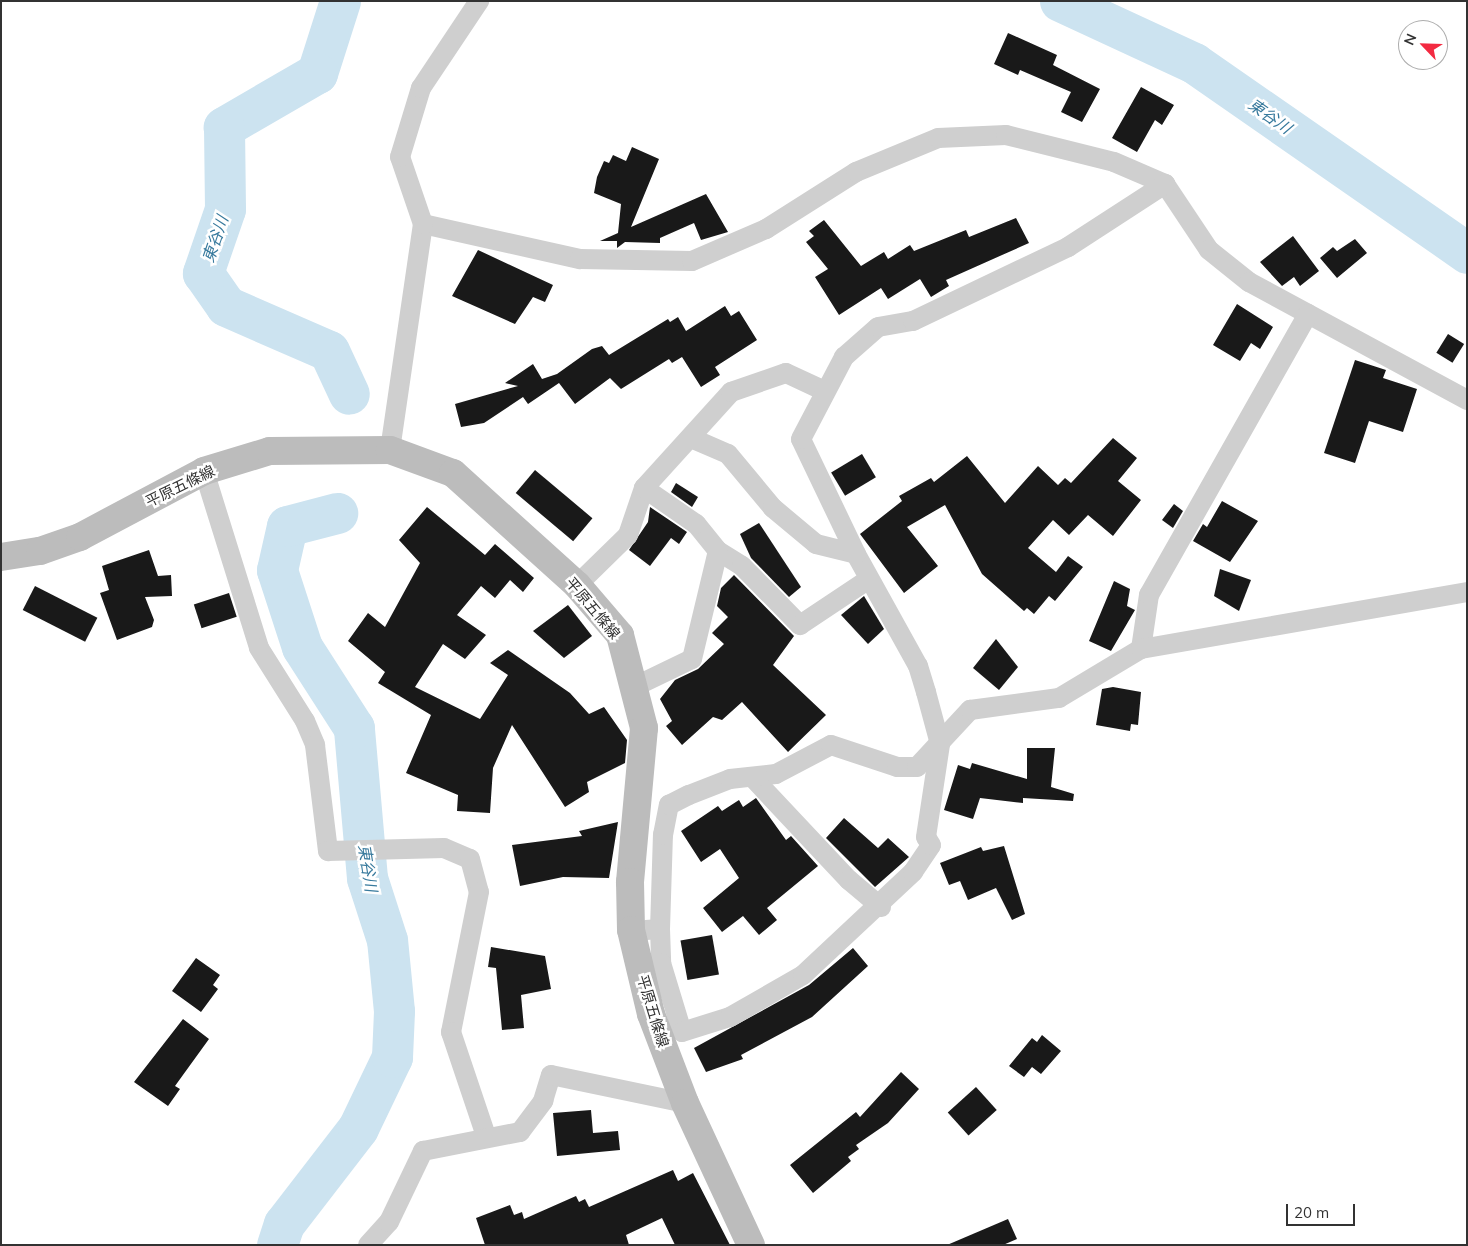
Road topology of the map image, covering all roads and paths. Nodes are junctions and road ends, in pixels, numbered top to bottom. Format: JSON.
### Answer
{"nodes":[{"id":1,"x":479,"y":1,"type":"edge"},
{"id":2,"x":1165,"y":184,"type":"junction"},
{"id":3,"x":423,"y":224,"type":"junction"},
{"id":4,"x":1308,"y":314,"type":"junction"},
{"id":5,"x":822,"y":390,"type":"junction"},
{"id":6,"x":1467,"y":400,"type":"edge"},
{"id":7,"x":691,"y":438,"type":"junction"},
{"id":8,"x":390,"y":450,"type":"junction"},
{"id":9,"x":204,"y":471,"type":"junction"},
{"id":10,"x":644,"y":488,"type":"junction"},
{"id":11,"x":718,"y":551,"type":"junction"},
{"id":12,"x":856,"y":554,"type":"junction"},
{"id":13,"x":1,"y":557,"type":"edge"},
{"id":14,"x":869,"y":579,"type":"junction"},
{"id":15,"x":577,"y":585,"type":"junction"},
{"id":16,"x":1467,"y":592,"type":"edge"},
{"id":17,"x":1141,"y":649,"type":"junction"},
{"id":18,"x":636,"y":686,"type":"junction"},
{"id":19,"x":940,"y":744,"type":"junction"},
{"id":20,"x":754,"y":779,"type":"junction"},
{"id":21,"x":881,"y":907,"type":"junction"},
{"id":22,"x":660,"y":929,"type":"junction"},
{"id":23,"x":632,"y":930,"type":"junction"},
{"id":24,"x":685,"y":1103,"type":"junction"},
{"id":25,"x":486,"y":1136,"type":"junction"},
{"id":26,"x":368,"y":1245,"type":"edge"},
{"id":27,"x":751,"y":1245,"type":"edge"}],
"edges":[{"from":1,"to":3,"type":"street"},
{"from":2,"to":3,"type":"street"},
{"from":2,"to":4,"type":"street"},
{"from":2,"to":5,"type":"street"},
{"from":3,"to":8,"type":"street"},
{"from":4,"to":6,"type":"street"},
{"from":4,"to":17,"type":"street"},
{"from":5,"to":7,"type":"street"},
{"from":5,"to":12,"type":"street"},
{"from":7,"to":10,"type":"street"},
{"from":7,"to":12,"type":"street"},
{"from":8,"to":9,"type":"main road","name":"平原五條線"},
{"from":8,"to":15,"type":"main road","name":"平原五條線"},
{"from":9,"to":13,"type":"main road","name":"平原五條線"},
{"from":9,"to":25,"type":"street"},
{"from":10,"to":11,"type":"street"},
{"from":10,"to":15,"type":"street"},
{"from":11,"to":14,"type":"street"},
{"from":11,"to":18,"type":"street"},
{"from":12,"to":14,"type":"street"},
{"from":14,"to":19,"type":"street"},
{"from":15,"to":18,"type":"main road","name":"平原五條線"},
{"from":16,"to":17,"type":"street"},
{"from":17,"to":19,"type":"street"},
{"from":18,"to":23,"type":"main road","name":"平原五條線"},
{"from":19,"to":20,"type":"street"},
{"from":19,"to":21,"type":"street"},
{"from":20,"to":21,"type":"street"},
{"from":20,"to":22,"type":"street"},
{"from":21,"to":22,"type":"street"},
{"from":22,"to":23,"type":"street"},
{"from":23,"to":24,"type":"main road","name":"平原五條線"},
{"from":24,"to":25,"type":"street"},
{"from":24,"to":27,"type":"main road","name":"平原五條線"},
{"from":25,"to":26,"type":"street"}]}
